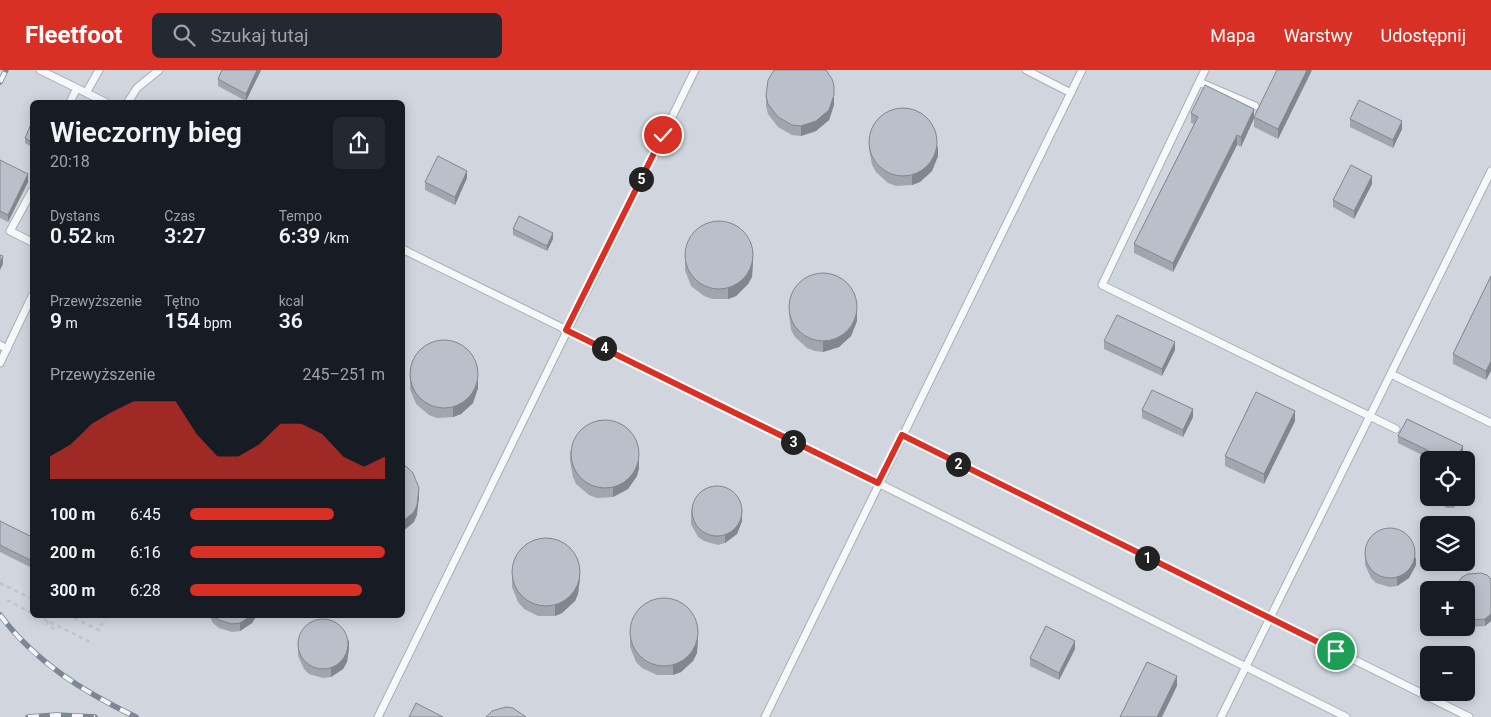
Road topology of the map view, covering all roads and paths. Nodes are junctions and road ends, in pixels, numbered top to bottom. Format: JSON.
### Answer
{"nodes":[{"id":1,"x":40,"y":70,"type":"edge"},
{"id":2,"x":99,"y":70,"type":"edge"},
{"id":3,"x":159,"y":70,"type":"edge"},
{"id":4,"x":695,"y":70,"type":"edge"},
{"id":5,"x":1026,"y":70,"type":"edge"},
{"id":6,"x":1082,"y":70,"type":"edge"},
{"id":7,"x":1205,"y":70,"type":"edge"},
{"id":8,"x":1199,"y":82,"type":"junction"},
{"id":9,"x":77,"y":88,"type":"junction"},
{"id":10,"x":1071,"y":92,"type":"junction"},
{"id":11,"x":86,"y":93,"type":"junction"},
{"id":12,"x":71,"y":100,"type":"edge"},
{"id":13,"x":102,"y":100,"type":"edge"},
{"id":14,"x":129,"y":100,"type":"edge"},
{"id":15,"x":1255,"y":106,"type":"dead end"},
{"id":16,"x":1491,"y":171,"type":"edge"},
{"id":17,"x":30,"y":195,"type":"edge"},
{"id":18,"x":30,"y":241,"type":"edge"},
{"id":19,"x":405,"y":250,"type":"edge"},
{"id":20,"x":30,"y":300,"type":"edge"},
{"id":21,"x":566,"y":330,"type":"junction"},
{"id":22,"x":3,"y":347,"type":"edge"},
{"id":23,"x":0,"y":363,"type":"edge"},
{"id":24,"x":1391,"y":374,"type":"junction"},
{"id":25,"x":1370,"y":416,"type":"junction"},
{"id":26,"x":1491,"y":423,"type":"edge"},
{"id":27,"x":1396,"y":429,"type":"dead end"},
{"id":28,"x":902,"y":435,"type":"junction"},
{"id":29,"x":878,"y":483,"type":"junction"},
{"id":30,"x":0,"y":583,"type":"edge"},
{"id":31,"x":30,"y":598,"type":"edge"},
{"id":32,"x":7,"y":600,"type":"dead end"},
{"id":33,"x":30,"y":612,"type":"edge"},
{"id":34,"x":42,"y":618,"type":"edge"},
{"id":35,"x":73,"y":618,"type":"edge"},
{"id":36,"x":105,"y":618,"type":"edge"},
{"id":37,"x":1270,"y":619,"type":"junction"},
{"id":38,"x":48,"y":621,"type":"junction"},
{"id":39,"x":54,"y":629,"type":"dead end"},
{"id":40,"x":94,"y":644,"type":"dead end"},
{"id":41,"x":1246,"y":668,"type":"junction"},
{"id":42,"x":378,"y":717,"type":"edge"},
{"id":43,"x":765,"y":717,"type":"edge"},
{"id":44,"x":1221,"y":717,"type":"edge"},
{"id":45,"x":1346,"y":717,"type":"edge"},
{"id":46,"x":1469,"y":717,"type":"edge"}],
"edges":[{"from":1,"to":9,"type":"lane"},
{"from":2,"to":11,"type":"lane"},
{"from":3,"to":14,"type":"lane"},
{"from":4,"to":21,"type":"lane"},
{"from":5,"to":10,"type":"lane"},
{"from":6,"to":10,"type":"lane"},
{"from":7,"to":8,"type":"lane"},
{"from":8,"to":15,"type":"lane"},
{"from":8,"to":25,"type":"lane"},
{"from":9,"to":11,"type":"lane"},
{"from":9,"to":12,"type":"lane"},
{"from":10,"to":28,"type":"lane"},
{"from":11,"to":13,"type":"lane"},
{"from":16,"to":24,"type":"lane"},
{"from":17,"to":18,"type":"lane"},
{"from":19,"to":21,"type":"lane"},
{"from":20,"to":22,"type":"lane"},
{"from":21,"to":29,"type":"lane"},
{"from":21,"to":42,"type":"lane"},
{"from":22,"to":23,"type":"lane"},
{"from":24,"to":25,"type":"lane"},
{"from":24,"to":26,"type":"lane"},
{"from":25,"to":27,"type":"lane"},
{"from":25,"to":37,"type":"lane"},
{"from":28,"to":29,"type":"lane"},
{"from":28,"to":37,"type":"lane"},
{"from":29,"to":41,"type":"lane"},
{"from":29,"to":43,"type":"lane"},
{"from":30,"to":31,"type":"path"},
{"from":32,"to":33,"type":"path"},
{"from":34,"to":38,"type":"path"},
{"from":35,"to":36,"type":"path"},
{"from":37,"to":41,"type":"lane"},
{"from":37,"to":46,"type":"lane"},
{"from":38,"to":39,"type":"path"},
{"from":38,"to":40,"type":"path"},
{"from":41,"to":44,"type":"lane"},
{"from":41,"to":45,"type":"lane"}]}
